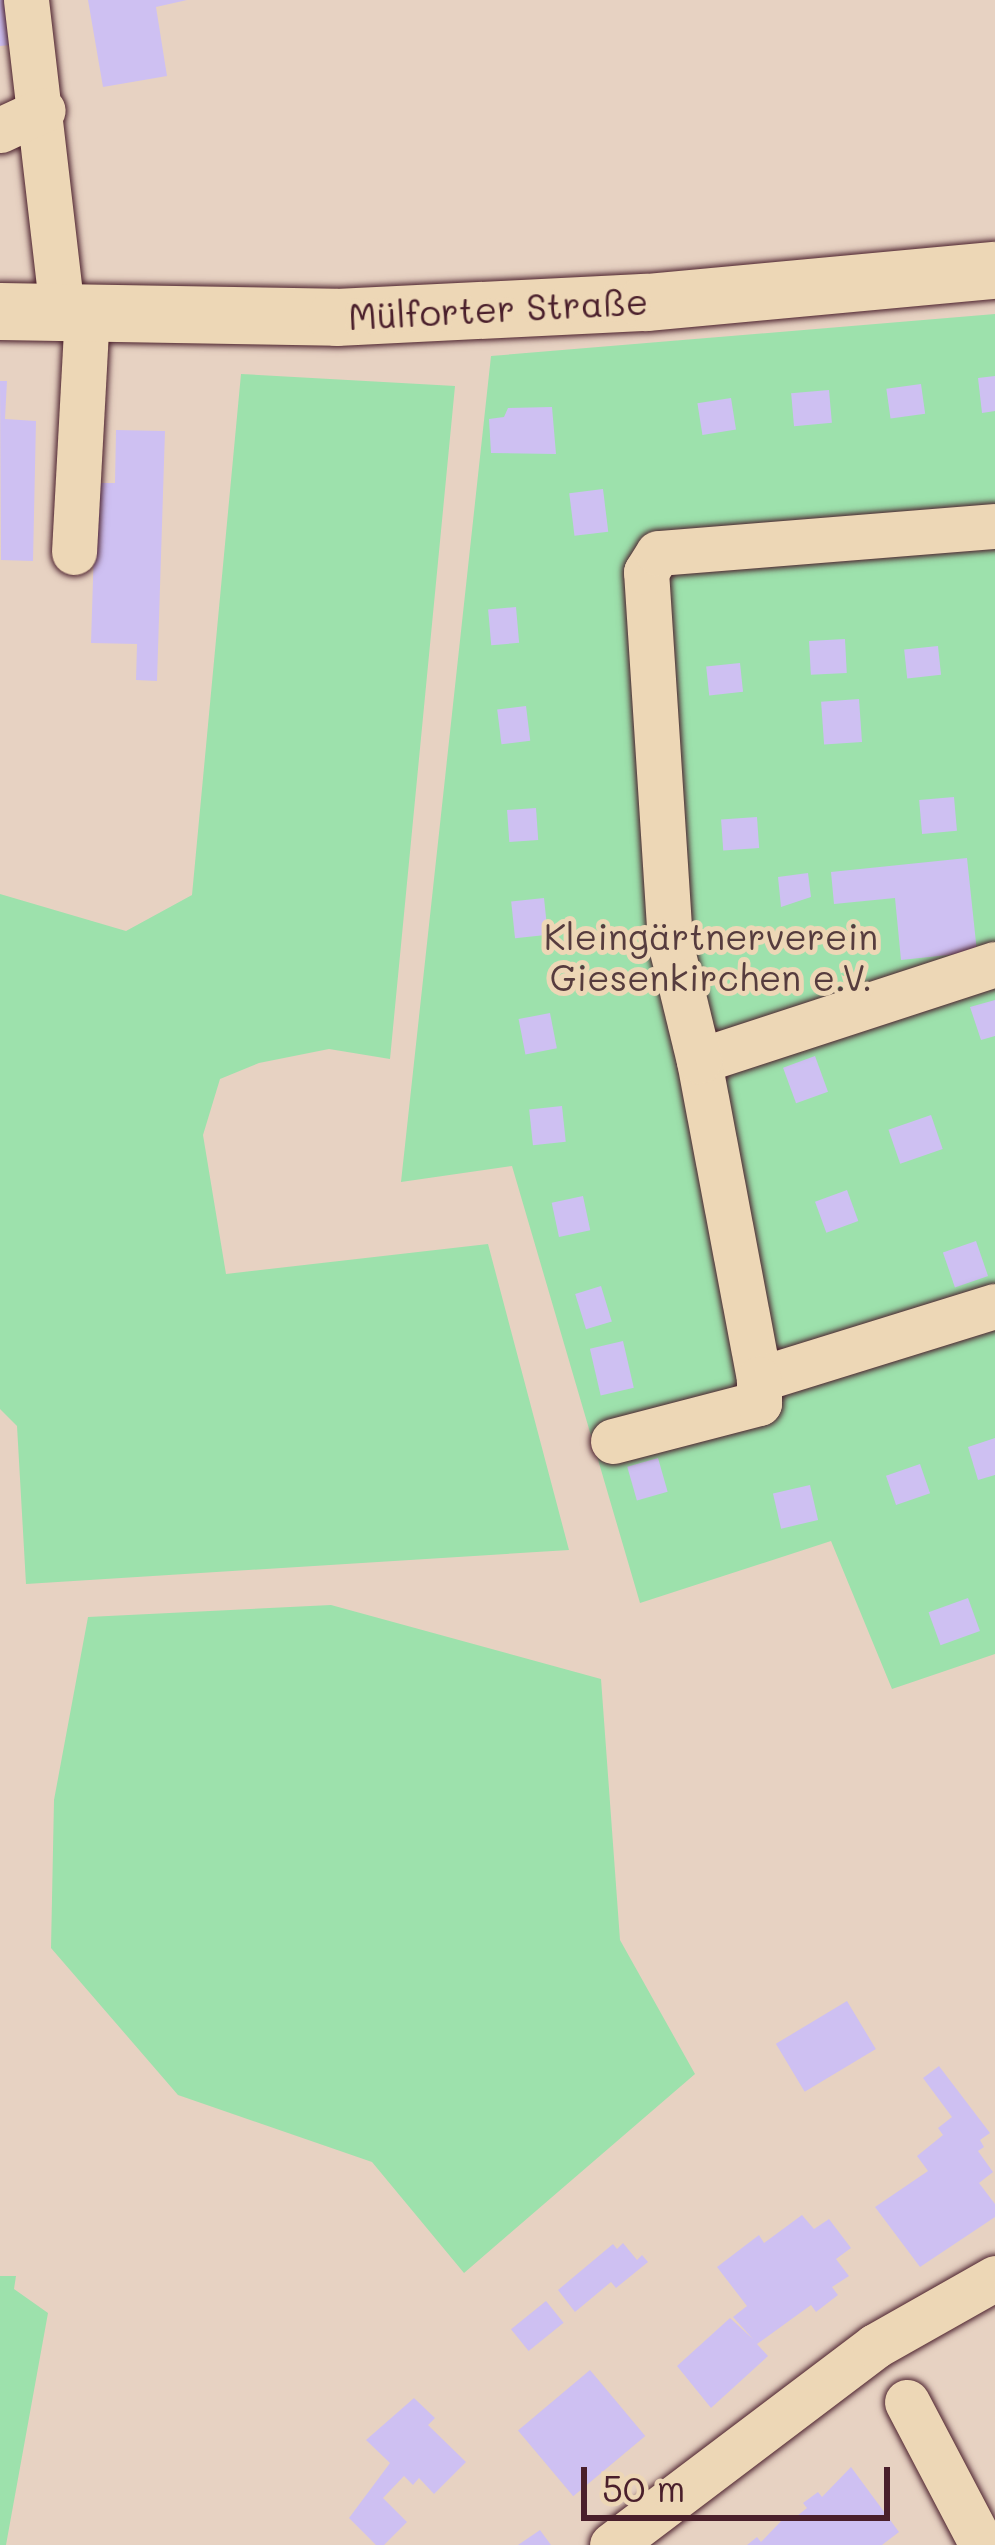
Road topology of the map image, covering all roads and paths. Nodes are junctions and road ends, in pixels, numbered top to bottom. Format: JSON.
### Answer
{"nodes":[{"id":1,"x":26,"y":0,"type":"edge"},
{"id":2,"x":43,"y":110,"type":"junction"},
{"id":3,"x":0,"y":130,"type":"edge"},
{"id":4,"x":995,"y":270,"type":"edge"},
{"id":5,"x":0,"y":311,"type":"edge"},
{"id":6,"x":74,"y":312,"type":"junction"},
{"id":7,"x":995,"y":526,"type":"edge"},
{"id":8,"x":74,"y":552,"type":"dead end"},
{"id":9,"x":995,"y":964,"type":"edge"},
{"id":10,"x":699,"y":1061,"type":"junction"},
{"id":11,"x":995,"y":1306,"type":"edge"},
{"id":12,"x":759,"y":1379,"type":"junction"},
{"id":13,"x":613,"y":1441,"type":"dead end"},
{"id":14,"x":995,"y":2278,"type":"edge"},
{"id":15,"x":908,"y":2402,"type":"dead end"},
{"id":16,"x":612,"y":2545,"type":"edge"},
{"id":17,"x":982,"y":2545,"type":"edge"}],
"edges":[{"from":1,"to":2,"type":"street"},
{"from":2,"to":3,"type":"street"},
{"from":2,"to":6,"type":"street"},
{"from":4,"to":6,"type":"main road","name":"Mülforter Straße"},
{"from":5,"to":6,"type":"main road","name":"Mülforter Straße"},
{"from":6,"to":8,"type":"street"},
{"from":7,"to":10,"type":"street"},
{"from":9,"to":10,"type":"street"},
{"from":10,"to":12,"type":"street"},
{"from":11,"to":12,"type":"street"},
{"from":12,"to":13,"type":"street"},
{"from":14,"to":16,"type":"street"},
{"from":15,"to":17,"type":"street"}]}
